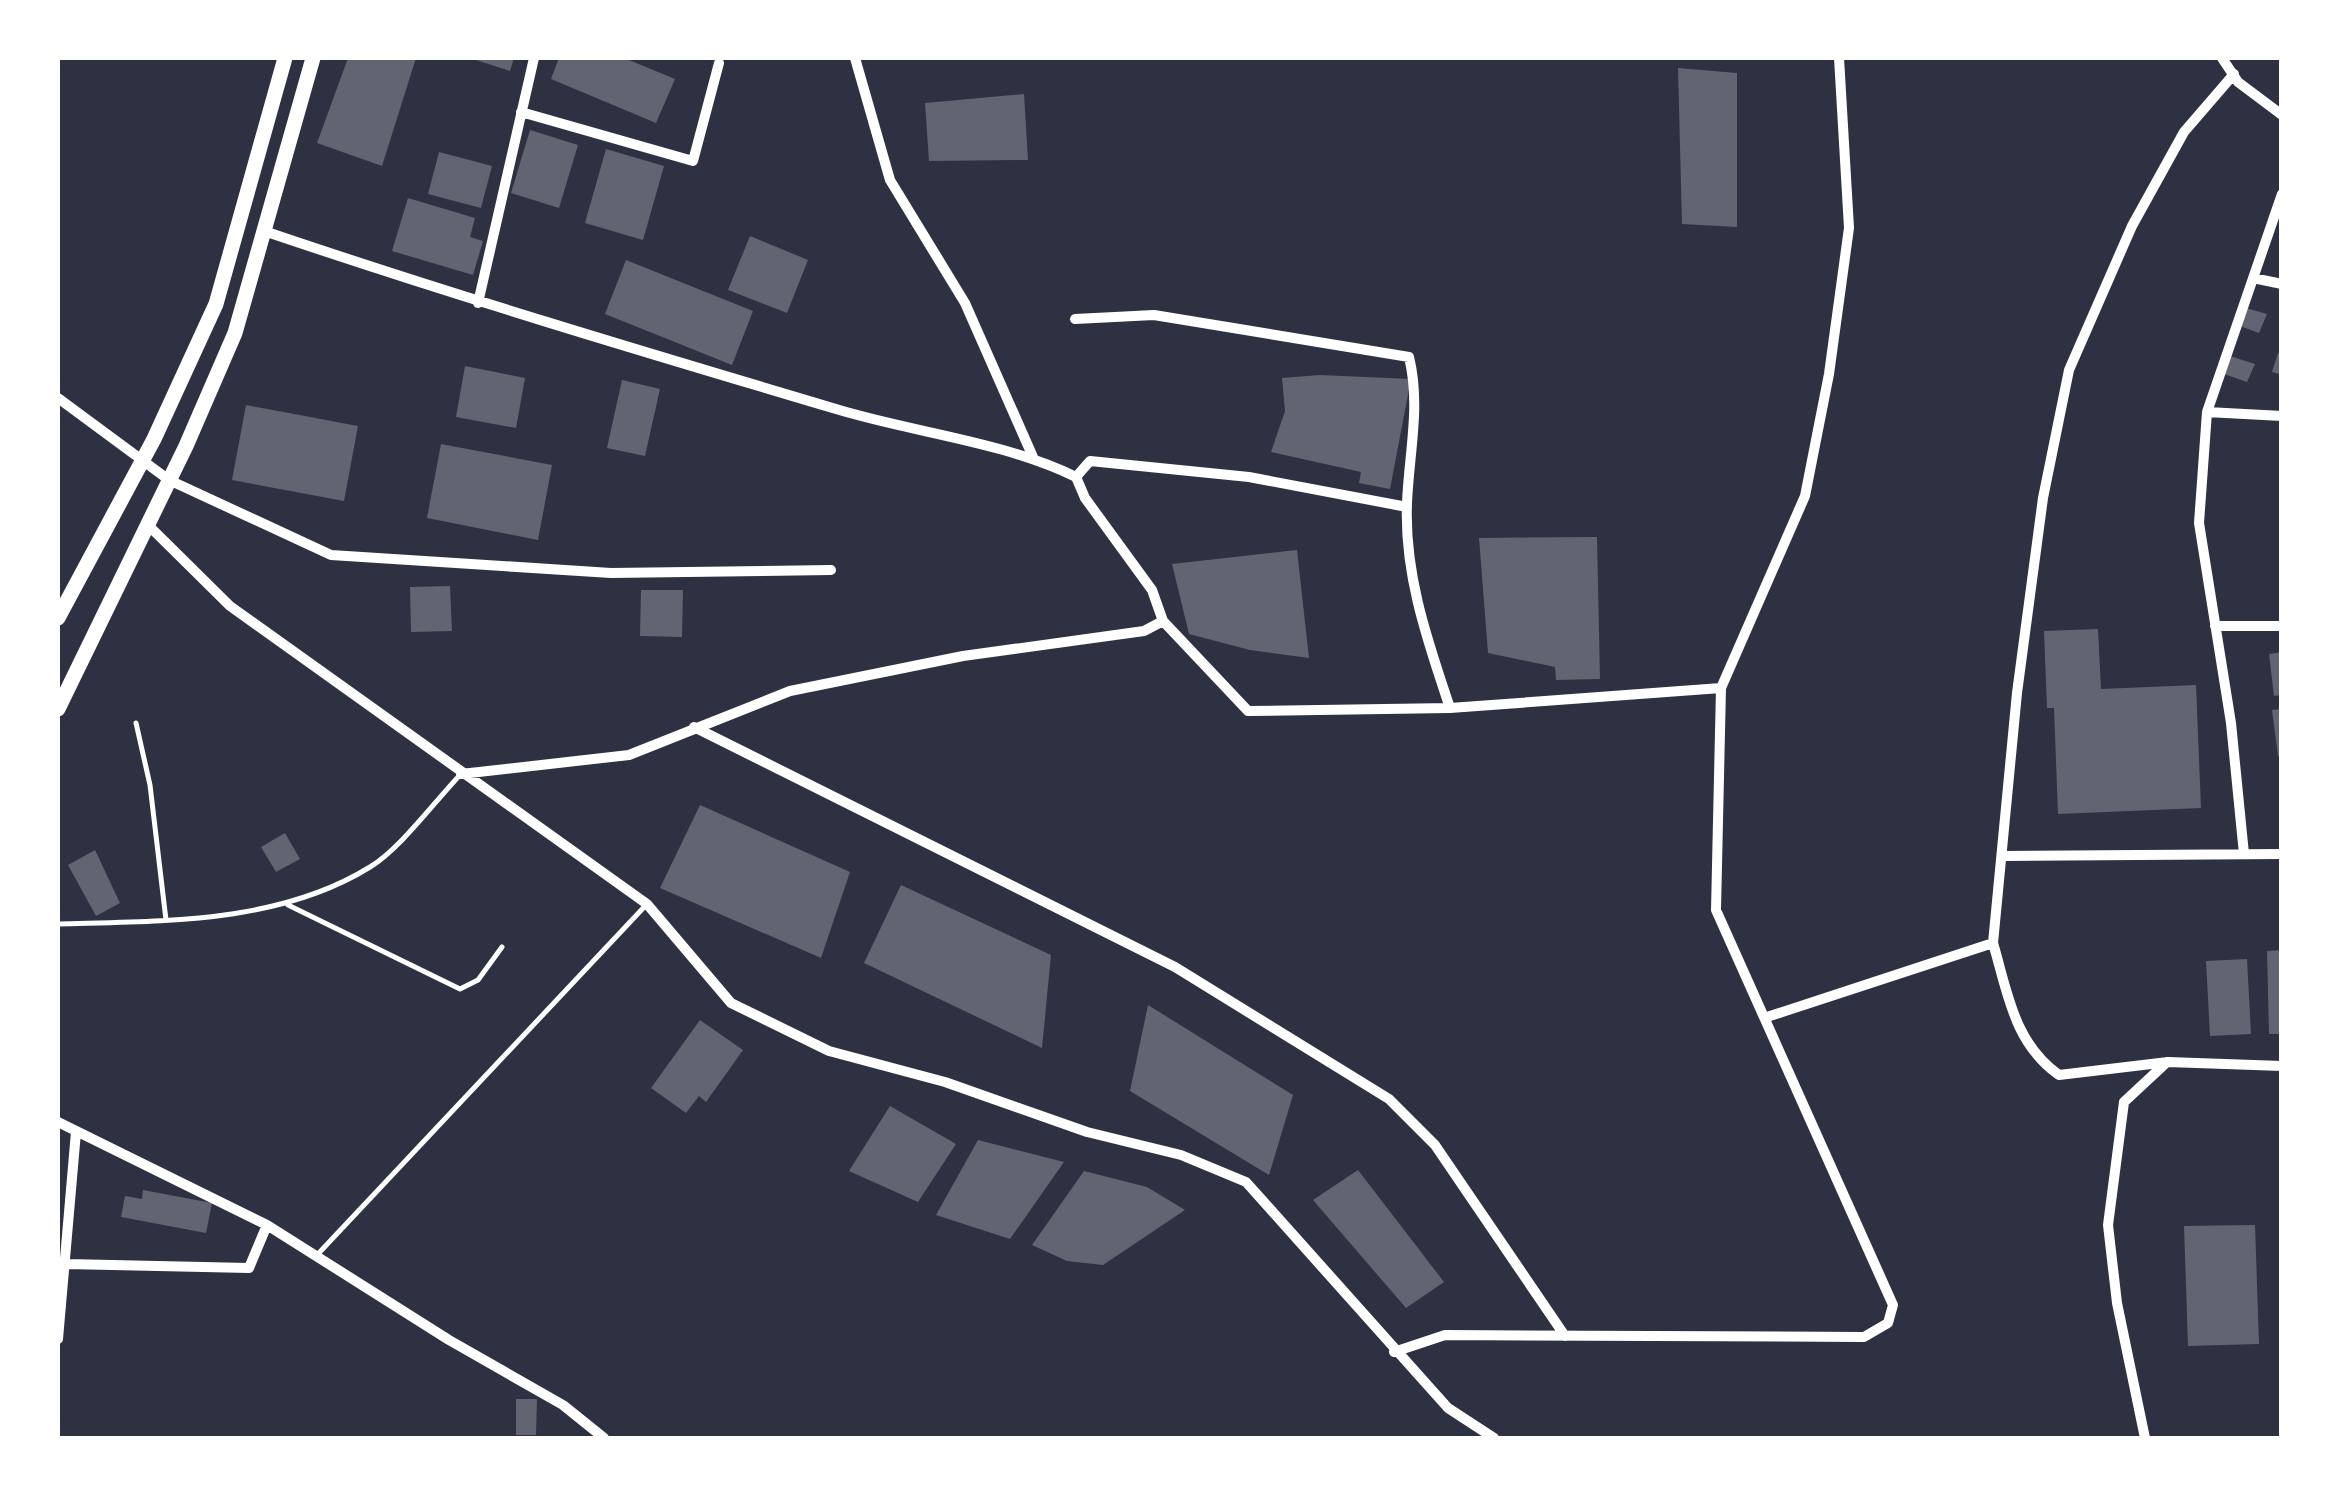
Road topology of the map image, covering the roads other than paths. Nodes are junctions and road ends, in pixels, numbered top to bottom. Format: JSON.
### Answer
{"nodes":[{"id":1,"x":284,"y":58,"type":"edge"},
{"id":2,"x":313,"y":58,"type":"edge"},
{"id":3,"x":534,"y":58,"type":"edge"},
{"id":4,"x":855,"y":58,"type":"edge"},
{"id":5,"x":1840,"y":58,"type":"edge"},
{"id":6,"x":2222,"y":58,"type":"edge"},
{"id":7,"x":719,"y":63,"type":"dead end"},
{"id":8,"x":2234,"y":74,"type":"junction"},
{"id":9,"x":522,"y":112,"type":"junction"},
{"id":10,"x":2282,"y":115,"type":"edge"},
{"id":11,"x":2282,"y":194,"type":"edge"},
{"id":12,"x":264,"y":231,"type":"junction"},
{"id":13,"x":2254,"y":278,"type":"junction"},
{"id":14,"x":2282,"y":284,"type":"edge"},
{"id":15,"x":478,"y":303,"type":"junction"},
{"id":16,"x":1075,"y":319,"type":"dead end"},
{"id":17,"x":58,"y":398,"type":"edge"},
{"id":18,"x":2207,"y":412,"type":"junction"},
{"id":19,"x":2282,"y":416,"type":"edge"},
{"id":20,"x":1034,"y":456,"type":"junction"},
{"id":21,"x":142,"y":462,"type":"junction"},
{"id":22,"x":1076,"y":478,"type":"junction"},
{"id":23,"x":169,"y":480,"type":"junction"},
{"id":24,"x":1407,"y":507,"type":"junction"},
{"id":25,"x":147,"y":524,"type":"junction"},
{"id":26,"x":831,"y":570,"type":"dead end"},
{"id":27,"x":58,"y":618,"type":"edge"},
{"id":28,"x":1163,"y":621,"type":"junction"},
{"id":29,"x":2215,"y":626,"type":"junction"},
{"id":30,"x":2282,"y":626,"type":"edge"},
{"id":31,"x":1721,"y":688,"type":"junction"},
{"id":32,"x":58,"y":708,"type":"edge"},
{"id":33,"x":1450,"y":708,"type":"junction"},
{"id":34,"x":136,"y":722,"type":"dead end"},
{"id":35,"x":694,"y":726,"type":"junction"},
{"id":36,"x":461,"y":774,"type":"junction"},
{"id":37,"x":2244,"y":854,"type":"junction"},
{"id":38,"x":2282,"y":854,"type":"edge"},
{"id":39,"x":2002,"y":856,"type":"junction"},
{"id":40,"x":647,"y":904,"type":"junction"},
{"id":41,"x":287,"y":905,"type":"junction"},
{"id":42,"x":166,"y":920,"type":"junction"},
{"id":43,"x":58,"y":924,"type":"edge"},
{"id":44,"x":1993,"y":942,"type":"junction"},
{"id":45,"x":502,"y":947,"type":"dead end"},
{"id":46,"x":1767,"y":1017,"type":"junction"},
{"id":47,"x":2168,"y":1062,"type":"junction"},
{"id":48,"x":2282,"y":1066,"type":"edge"},
{"id":49,"x":58,"y":1122,"type":"edge"},
{"id":50,"x":76,"y":1132,"type":"junction"},
{"id":51,"x":267,"y":1226,"type":"junction"},
{"id":52,"x":317,"y":1256,"type":"junction"},
{"id":53,"x":66,"y":1264,"type":"junction"},
{"id":54,"x":1564,"y":1336,"type":"junction"},
{"id":55,"x":58,"y":1339,"type":"edge"},
{"id":56,"x":1394,"y":1352,"type":"junction"},
{"id":57,"x":604,"y":1438,"type":"edge"},
{"id":58,"x":1494,"y":1438,"type":"edge"},
{"id":59,"x":2145,"y":1438,"type":"edge"}],
"edges":[{"from":1,"to":21,"type":"main road"},
{"from":2,"to":12,"type":"main road"},
{"from":3,"to":9,"type":"street"},
{"from":4,"to":20,"type":"street"},
{"from":5,"to":31,"type":"street"},
{"from":6,"to":8,"type":"street"},
{"from":7,"to":9,"type":"street"},
{"from":8,"to":10,"type":"street"},
{"from":8,"to":39,"type":"street"},
{"from":9,"to":15,"type":"street"},
{"from":11,"to":13,"type":"street"},
{"from":12,"to":15,"type":"street"},
{"from":12,"to":23,"type":"main road"},
{"from":13,"to":14,"type":"street"},
{"from":13,"to":18,"type":"street"},
{"from":15,"to":20,"type":"street"},
{"from":16,"to":24,"type":"street"},
{"from":17,"to":21,"type":"street"},
{"from":18,"to":19,"type":"street"},
{"from":18,"to":29,"type":"street"},
{"from":20,"to":22,"type":"street"},
{"from":21,"to":23,"type":"street"},
{"from":21,"to":27,"type":"main road"},
{"from":22,"to":24,"type":"street"},
{"from":22,"to":28,"type":"street"},
{"from":23,"to":25,"type":"main road"},
{"from":23,"to":26,"type":"street"},
{"from":24,"to":33,"type":"street"},
{"from":25,"to":32,"type":"main road"},
{"from":25,"to":36,"type":"street"},
{"from":28,"to":33,"type":"street"},
{"from":28,"to":35,"type":"street"},
{"from":29,"to":30,"type":"street"},
{"from":29,"to":37,"type":"street"},
{"from":31,"to":33,"type":"street"},
{"from":31,"to":46,"type":"street"},
{"from":34,"to":42,"type":"lane"},
{"from":35,"to":36,"type":"street"},
{"from":35,"to":54,"type":"street"},
{"from":36,"to":40,"type":"street"},
{"from":36,"to":41,"type":"lane"},
{"from":37,"to":38,"type":"street"},
{"from":37,"to":39,"type":"street"},
{"from":39,"to":44,"type":"street"},
{"from":40,"to":52,"type":"lane"},
{"from":40,"to":56,"type":"street"},
{"from":41,"to":42,"type":"lane"},
{"from":41,"to":45,"type":"lane"},
{"from":42,"to":43,"type":"lane"},
{"from":44,"to":46,"type":"street"},
{"from":44,"to":47,"type":"street"},
{"from":46,"to":54,"type":"street"},
{"from":47,"to":48,"type":"street"},
{"from":47,"to":59,"type":"street"},
{"from":49,"to":50,"type":"street"},
{"from":50,"to":51,"type":"street"},
{"from":50,"to":53,"type":"street"},
{"from":51,"to":52,"type":"street"},
{"from":51,"to":53,"type":"street"},
{"from":52,"to":57,"type":"street"},
{"from":53,"to":55,"type":"street"},
{"from":54,"to":56,"type":"street"},
{"from":56,"to":58,"type":"street"}]}
